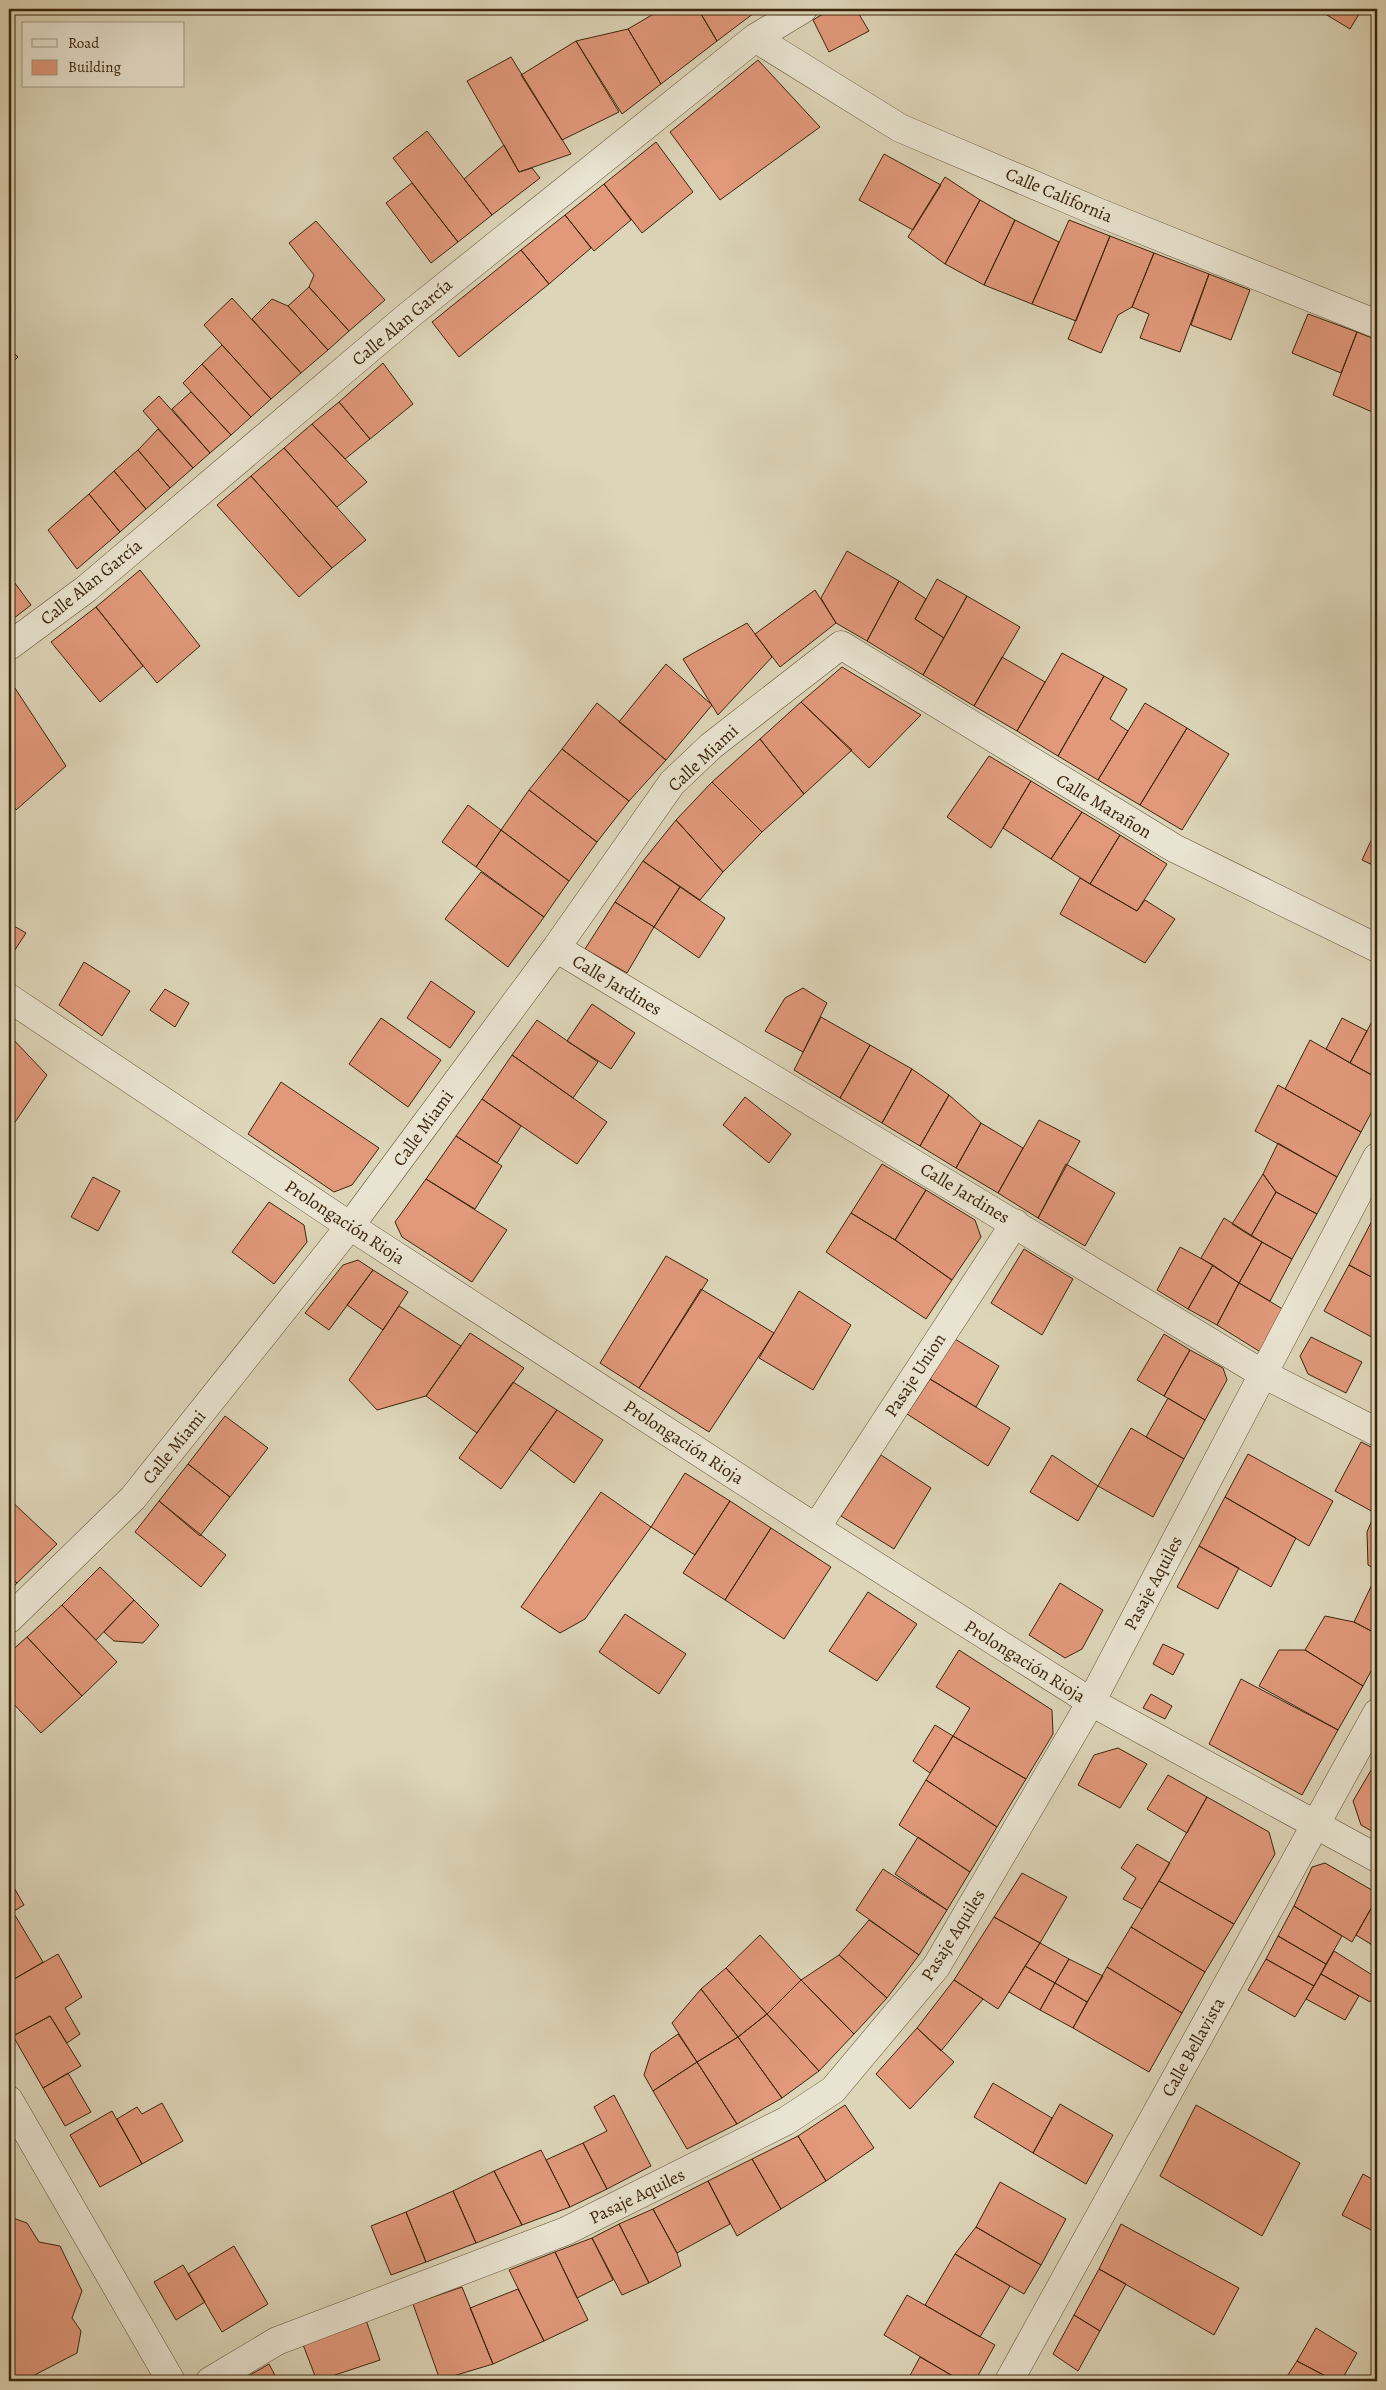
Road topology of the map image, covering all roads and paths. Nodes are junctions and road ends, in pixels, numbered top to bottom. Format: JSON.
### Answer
{"nodes":[{"id":1,"x":803,"y":9,"type":"edge"},
{"id":2,"x":756,"y":38,"type":"junction"},
{"id":3,"x":1377,"y":324,"type":"edge"},
{"id":4,"x":841,"y":645,"type":"joint"},
{"id":5,"x":9,"y":646,"type":"edge"},
{"id":6,"x":556,"y":948,"type":"junction"},
{"id":7,"x":1377,"y":948,"type":"edge"},
{"id":8,"x":9,"y":998,"type":"edge"},
{"id":9,"x":1377,"y":1157,"type":"edge"},
{"id":10,"x":1015,"y":1223,"type":"junction"},
{"id":11,"x":350,"y":1226,"type":"junction"},
{"id":12,"x":1263,"y":1374,"type":"junction"},
{"id":13,"x":1377,"y":1432,"type":"edge"},
{"id":14,"x":816,"y":1528,"type":"junction"},
{"id":15,"x":9,"y":1619,"type":"edge"},
{"id":16,"x":1091,"y":1702,"type":"junction"},
{"id":17,"x":1377,"y":1713,"type":"edge"},
{"id":18,"x":1315,"y":1824,"type":"junction"},
{"id":19,"x":1377,"y":1858,"type":"edge"},
{"id":20,"x":9,"y":2100,"type":"edge"},
{"id":21,"x":171,"y":2381,"type":"edge"},
{"id":22,"x":210,"y":2381,"type":"edge"},
{"id":23,"x":1009,"y":2381,"type":"edge"}],
"edges":[{"from":1,"to":2,"type":"street","name":"Calle Alan García"},
{"from":2,"to":3,"type":"street","name":"Calle California"},
{"from":2,"to":5,"type":"street","name":"Calle Alan García"},
{"from":4,"to":6,"type":"street","name":"Calle Miami"},
{"from":4,"to":7,"type":"street","name":"Calle Marañon"},
{"from":6,"to":10,"type":"street","name":"Calle Jardines"},
{"from":6,"to":11,"type":"street","name":"Calle Miami"},
{"from":8,"to":11,"type":"street","name":"Prolongación Rioja"},
{"from":9,"to":12,"type":"street","name":"Pasaje Aquiles"},
{"from":10,"to":12,"type":"street","name":"Calle Jardines"},
{"from":10,"to":14,"type":"street","name":"Pasaje Union"},
{"from":11,"to":14,"type":"street","name":"Prolongación Rioja"},
{"from":11,"to":15,"type":"street","name":"Calle Miami"},
{"from":12,"to":13,"type":"street","name":"Calle Jardines"},
{"from":12,"to":16,"type":"street","name":"Pasaje Aquiles"},
{"from":14,"to":16,"type":"street","name":"Prolongación Rioja"},
{"from":16,"to":18,"type":"street","name":"Prolongación Rioja"},
{"from":16,"to":22,"type":"street","name":"Pasaje Aquiles"},
{"from":17,"to":18,"type":"street","name":"Calle Bellavista"},
{"from":18,"to":19,"type":"street","name":"Prolongación Rioja"},
{"from":18,"to":23,"type":"street","name":"Calle Bellavista"},
{"from":20,"to":21,"type":"street"}]}
